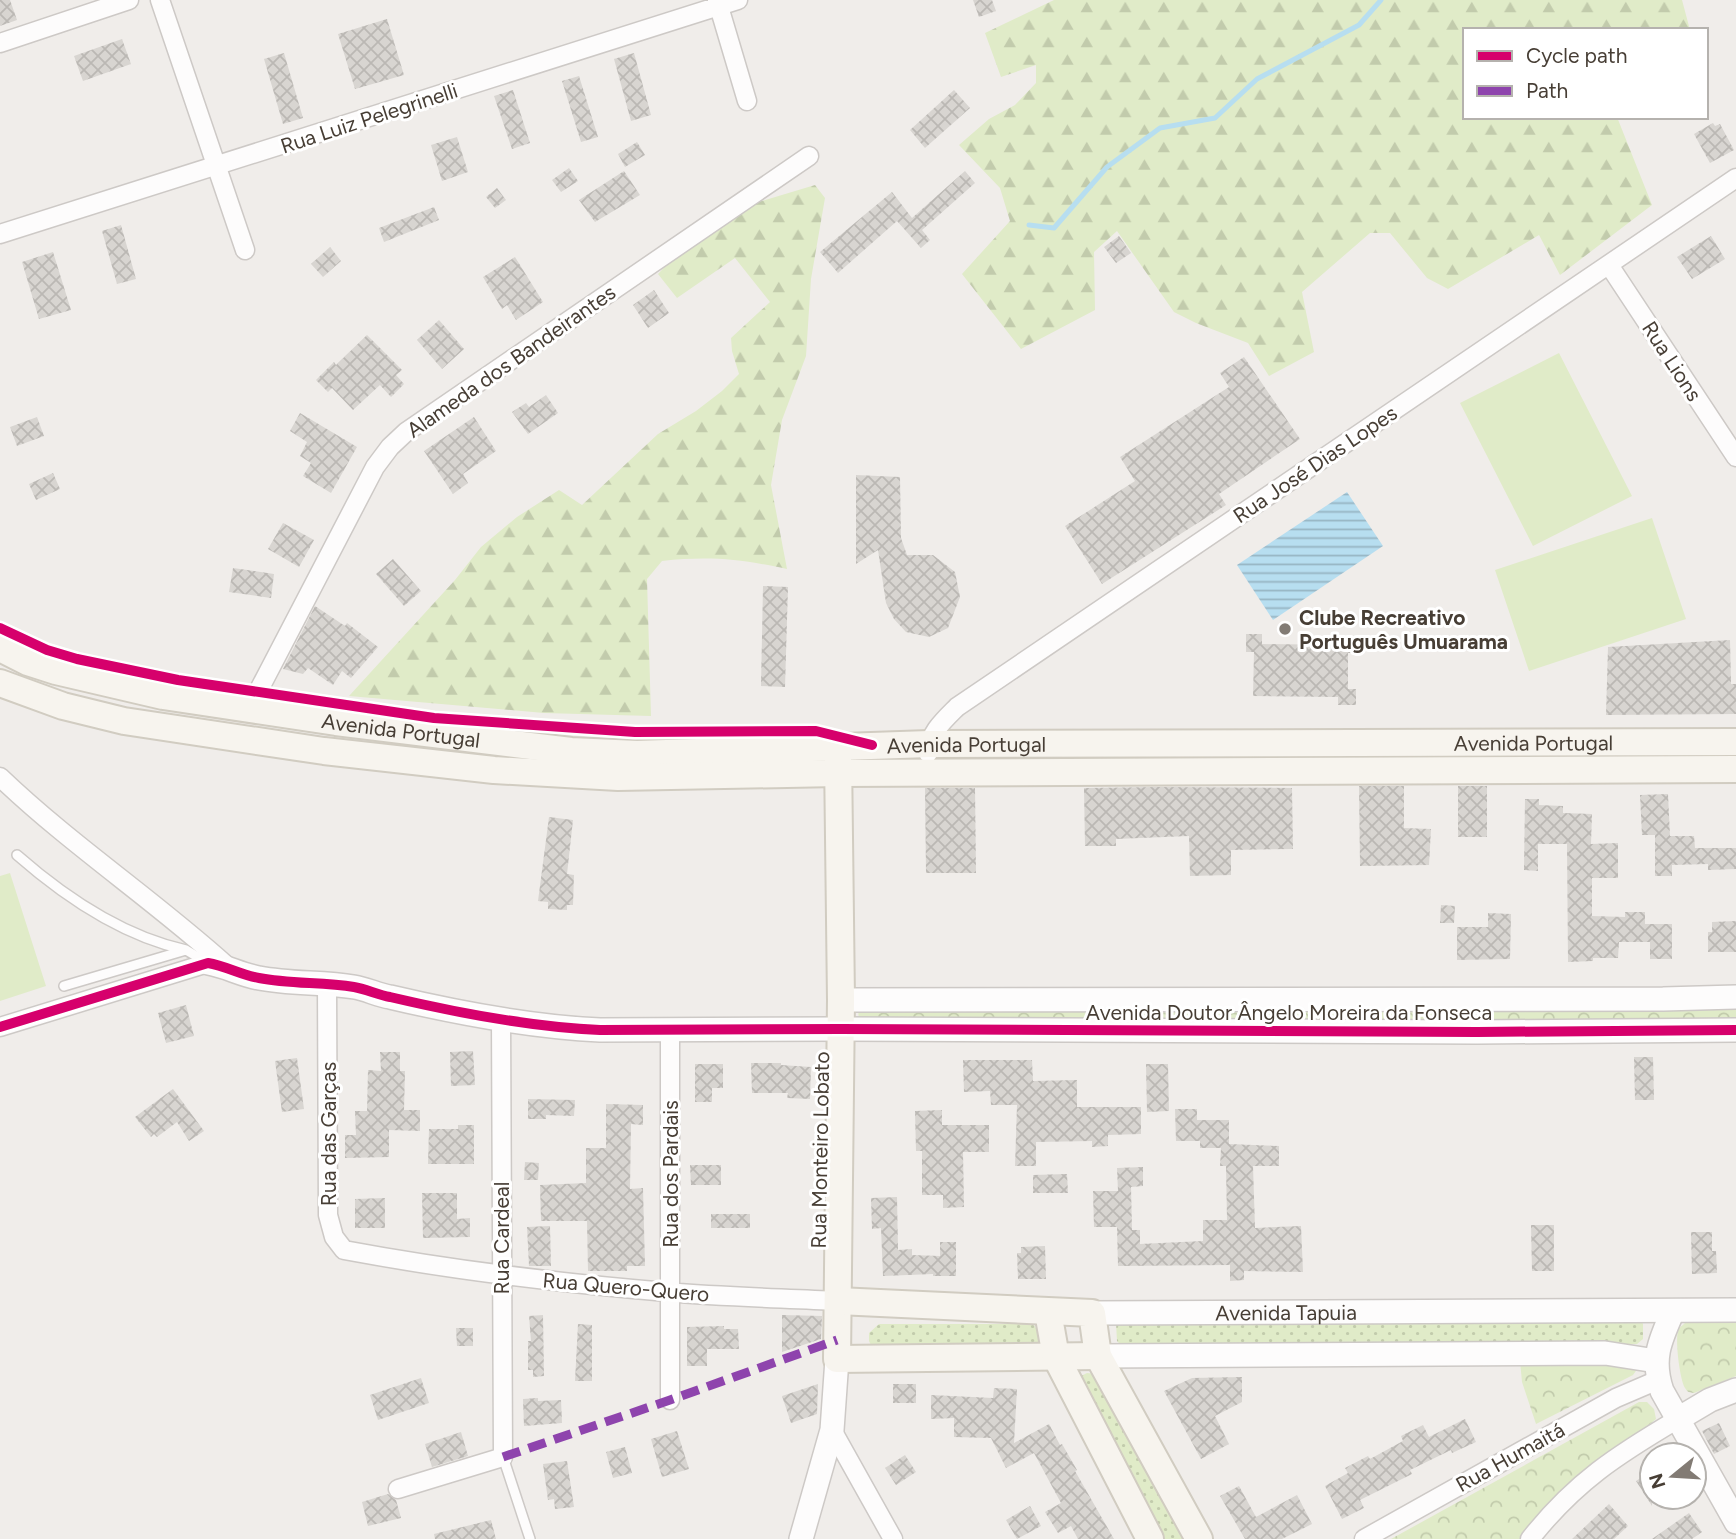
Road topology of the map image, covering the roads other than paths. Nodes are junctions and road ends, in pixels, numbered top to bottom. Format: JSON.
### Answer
{"nodes":[{"id":1,"x":129,"y":0,"type":"edge"},
{"id":2,"x":160,"y":0,"type":"edge"},
{"id":3,"x":738,"y":0,"type":"edge"},
{"id":4,"x":718,"y":3,"type":"edge"},
{"id":5,"x":0,"y":43,"type":"edge"},
{"id":6,"x":747,"y":101,"type":"dead end"},
{"id":7,"x":810,"y":156,"type":"dead end"},
{"id":8,"x":218,"y":167,"type":"junction"},
{"id":9,"x":1736,"y":178,"type":"edge"},
{"id":10,"x":0,"y":234,"type":"edge"},
{"id":11,"x":245,"y":250,"type":"dead end"},
{"id":12,"x":1609,"y":265,"type":"junction"},
{"id":13,"x":1736,"y":457,"type":"edge"},
{"id":14,"x":0,"y":648,"type":"edge"},
{"id":15,"x":0,"y":683,"type":"edge"},
{"id":16,"x":249,"y":709,"type":"junction"},
{"id":17,"x":1736,"y":742,"type":"edge"},
{"id":18,"x":1423,"y":743,"type":"junction"},
{"id":19,"x":929,"y":744,"type":"junction"},
{"id":20,"x":1166,"y":745,"type":"junction"},
{"id":21,"x":838,"y":760,"type":"junction"},
{"id":22,"x":1736,"y":769,"type":"edge"},
{"id":23,"x":1422,"y":771,"type":"junction"},
{"id":24,"x":1166,"y":772,"type":"junction"},
{"id":25,"x":928,"y":774,"type":"junction"},
{"id":26,"x":0,"y":777,"type":"edge"},
{"id":27,"x":17,"y":855,"type":"dead end"},
{"id":28,"x":186,"y":950,"type":"junction"},
{"id":29,"x":217,"y":965,"type":"junction"},
{"id":30,"x":327,"y":984,"type":"junction"},
{"id":31,"x":64,"y":986,"type":"dead end"},
{"id":32,"x":1736,"y":996,"type":"edge"},
{"id":33,"x":1477,"y":999,"type":"junction"},
{"id":34,"x":841,"y":1000,"type":"junction"},
{"id":35,"x":501,"y":1018,"type":"junction"},
{"id":36,"x":0,"y":1027,"type":"edge"},
{"id":37,"x":841,"y":1029,"type":"junction"},
{"id":38,"x":1736,"y":1030,"type":"edge"},
{"id":39,"x":670,"y":1031,"type":"junction"},
{"id":40,"x":1477,"y":1032,"type":"junction"},
{"id":41,"x":415,"y":1264,"type":"joint"},
{"id":42,"x":501,"y":1275,"type":"junction"},
{"id":43,"x":669,"y":1292,"type":"junction"},
{"id":44,"x":838,"y":1301,"type":"junction"},
{"id":45,"x":1736,"y":1310,"type":"edge"},
{"id":46,"x":1673,"y":1311,"type":"junction"},
{"id":47,"x":1048,"y":1312,"type":"junction"},
{"id":48,"x":1091,"y":1312,"type":"junction"},
{"id":49,"x":1098,"y":1356,"type":"junction"},
{"id":50,"x":1056,"y":1357,"type":"junction"},
{"id":51,"x":837,"y":1359,"type":"junction"},
{"id":52,"x":1657,"y":1370,"type":"junction"},
{"id":53,"x":1736,"y":1390,"type":"edge"},
{"id":54,"x":670,"y":1400,"type":"dead end"},
{"id":55,"x":1678,"y":1419,"type":"junction"},
{"id":56,"x":832,"y":1430,"type":"junction"},
{"id":57,"x":502,"y":1457,"type":"junction"},
{"id":58,"x":398,"y":1489,"type":"dead end"},
{"id":59,"x":1736,"y":1522,"type":"edge"},
{"id":60,"x":530,"y":1539,"type":"edge"},
{"id":61,"x":801,"y":1539,"type":"edge"},
{"id":62,"x":893,"y":1539,"type":"edge"},
{"id":63,"x":1150,"y":1539,"type":"edge"},
{"id":64,"x":1199,"y":1539,"type":"edge"},
{"id":65,"x":1364,"y":1539,"type":"edge"},
{"id":66,"x":1530,"y":1539,"type":"edge"}],
"edges":[{"from":1,"to":5,"type":"street"},
{"from":2,"to":8,"type":"street"},
{"from":3,"to":4,"type":"street","name":"Rua Luiz Pelegrinelli"},
{"from":4,"to":6,"type":"street"},
{"from":4,"to":8,"type":"street","name":"Rua Luiz Pelegrinelli"},
{"from":7,"to":16,"type":"street","name":"Alameda dos Bandeirantes"},
{"from":8,"to":10,"type":"street","name":"Rua Luiz Pelegrinelli"},
{"from":8,"to":11,"type":"street"},
{"from":9,"to":12,"type":"street","name":"Rua José Dias Lopes"},
{"from":12,"to":13,"type":"street","name":"Rua Lions"},
{"from":12,"to":19,"type":"street","name":"Rua José Dias Lopes"},
{"from":14,"to":16,"type":"main road","name":"Avenida Portugal"},
{"from":15,"to":21,"type":"main road"},
{"from":16,"to":21,"type":"main road","name":"Avenida Portugal"},
{"from":17,"to":18,"type":"main road","name":"Avenida Portugal"},
{"from":18,"to":20,"type":"main road","name":"Avenida Portugal"},
{"from":18,"to":23,"type":"main road"},
{"from":19,"to":20,"type":"main road","name":"Avenida Portugal"},
{"from":19,"to":21,"type":"main road","name":"Avenida Portugal"},
{"from":19,"to":25,"type":"street"},
{"from":20,"to":24,"type":"main road"},
{"from":21,"to":25,"type":"main road","name":"Avenida Portugal"},
{"from":21,"to":34,"type":"main road","name":"Rua Monteiro Lobato"},
{"from":22,"to":23,"type":"main road","name":"Avenida Portugal"},
{"from":23,"to":24,"type":"main road","name":"Avenida Portugal"},
{"from":24,"to":25,"type":"main road","name":"Avenida Portugal"},
{"from":26,"to":29,"type":"street"},
{"from":27,"to":28,"type":"lane"},
{"from":28,"to":29,"type":"lane"},
{"from":28,"to":31,"type":"lane"},
{"from":29,"to":30,"type":"street","name":"Avenida Doutor Ângelo Moreira da Fonseca"},
{"from":29,"to":36,"type":"street"},
{"from":30,"to":35,"type":"street","name":"Avenida Doutor Ângelo Moreira da Fonseca"},
{"from":30,"to":41,"type":"street","name":"Rua das Garças"},
{"from":32,"to":33,"type":"street","name":"Avenida Doutor Ângelo Moreira da Fonseca"},
{"from":33,"to":34,"type":"street","name":"Avenida Doutor Ângelo Moreira da Fonseca"},
{"from":33,"to":40,"type":"street"},
{"from":34,"to":37,"type":"main road","name":"Rua Monteiro Lobato"},
{"from":35,"to":39,"type":"street","name":"Avenida Doutor Ângelo Moreira da Fonseca"},
{"from":35,"to":42,"type":"street","name":"Rua Cardeal"},
{"from":37,"to":39,"type":"street","name":"Avenida Doutor Ângelo Moreira da Fonseca"},
{"from":37,"to":40,"type":"street","name":"Avenida Doutor Ângelo Moreira da Fonseca"},
{"from":37,"to":44,"type":"main road","name":"Rua Monteiro Lobato"},
{"from":38,"to":40,"type":"street","name":"Avenida Doutor Ângelo Moreira da Fonseca"},
{"from":39,"to":43,"type":"street","name":"Rua dos Pardais"},
{"from":41,"to":42,"type":"street","name":"Rua Quero-Quero"},
{"from":42,"to":43,"type":"street","name":"Rua Quero-Quero"},
{"from":42,"to":57,"type":"street","name":"Rua Cardeal"},
{"from":43,"to":44,"type":"street","name":"Rua Quero-Quero"},
{"from":43,"to":54,"type":"street","name":"Rua dos Pardais"},
{"from":44,"to":47,"type":"main road","name":"Avenida Tapuia"},
{"from":44,"to":51,"type":"main road","name":"Rua Monteiro Lobato"},
{"from":45,"to":46,"type":"street","name":"Avenida Tapuia"},
{"from":46,"to":48,"type":"street","name":"Avenida Tapuia"},
{"from":46,"to":52,"type":"street"},
{"from":47,"to":48,"type":"main road","name":"Avenida Tapuia"},
{"from":47,"to":50,"type":"main road"},
{"from":48,"to":49,"type":"main road"},
{"from":49,"to":50,"type":"main road","name":"Avenida Tapuia"},
{"from":49,"to":52,"type":"street","name":"Avenida Tapuia"},
{"from":49,"to":64,"type":"main road"},
{"from":50,"to":51,"type":"main road","name":"Avenida Tapuia"},
{"from":50,"to":63,"type":"main road"},
{"from":51,"to":56,"type":"street","name":"Rua Monteiro Lobato"},
{"from":52,"to":55,"type":"street"},
{"from":52,"to":65,"type":"street","name":"Rua Humaitá"},
{"from":53,"to":55,"type":"street"},
{"from":55,"to":59,"type":"street"},
{"from":55,"to":66,"type":"street"},
{"from":56,"to":61,"type":"street","name":"Rua Monteiro Lobato"},
{"from":56,"to":62,"type":"street"},
{"from":57,"to":58,"type":"street"},
{"from":57,"to":60,"type":"lane"}]}
